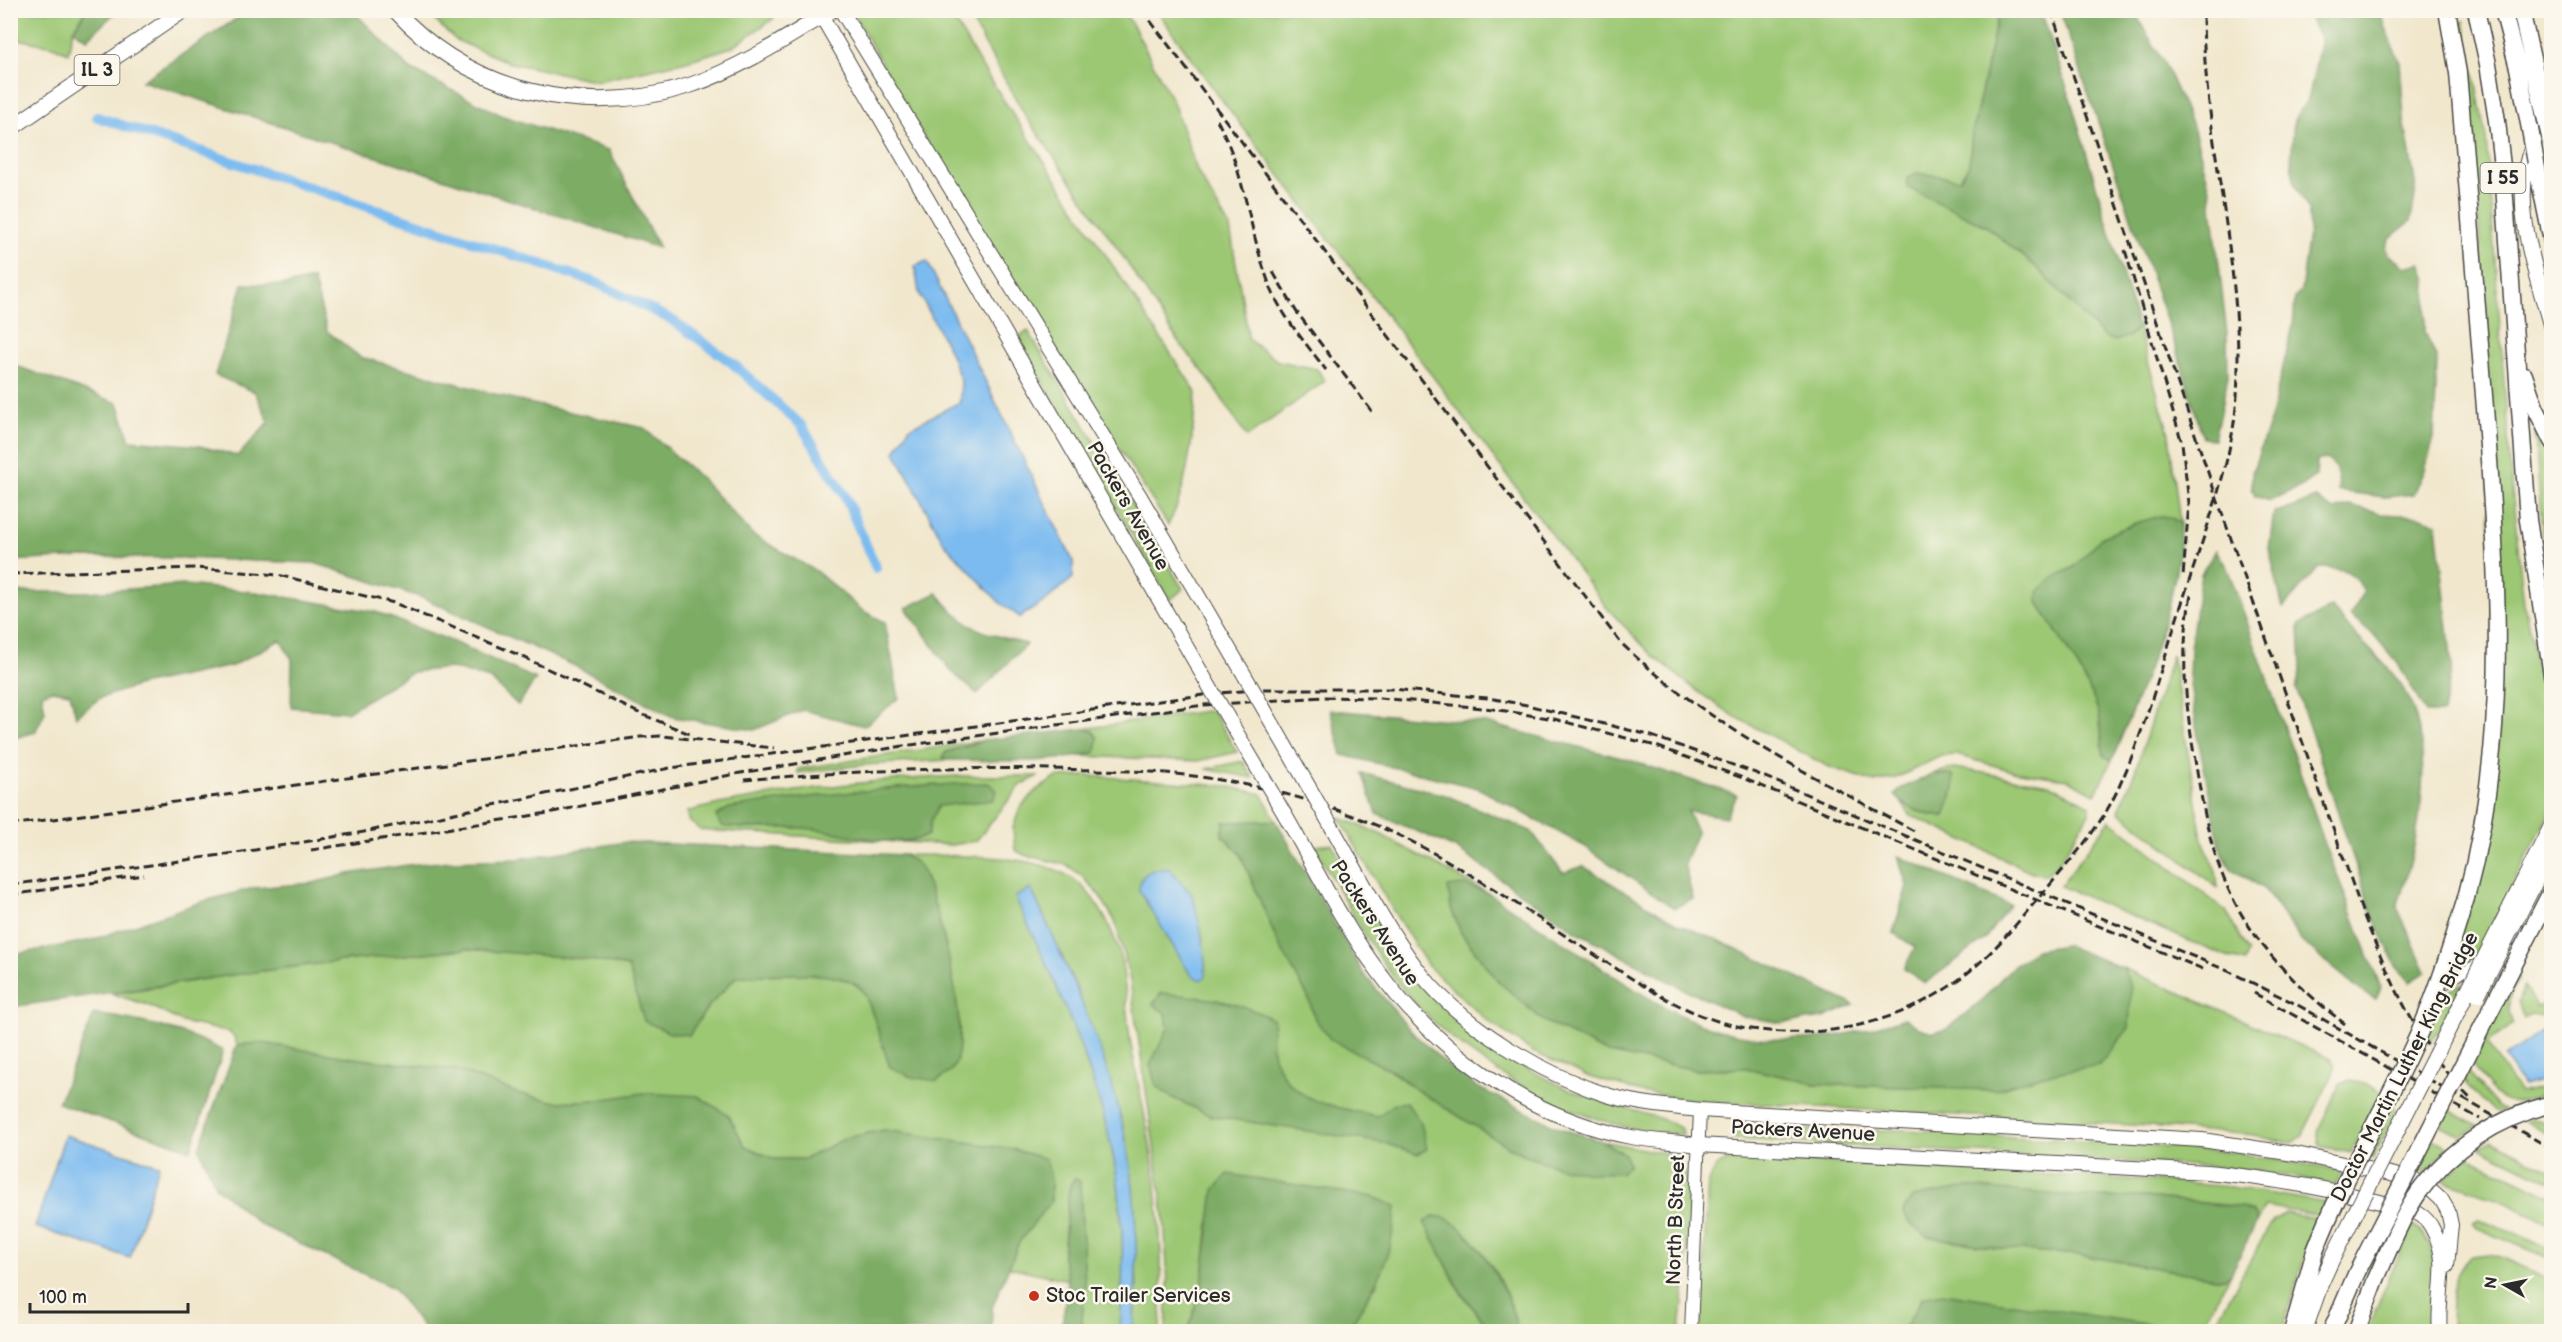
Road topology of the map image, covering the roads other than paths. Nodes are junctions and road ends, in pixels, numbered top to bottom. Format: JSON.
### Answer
{"nodes":[{"id":1,"x":184,"y":10,"type":"edge"},
{"id":2,"x":395,"y":10,"type":"edge"},
{"id":3,"x":841,"y":10,"type":"edge"},
{"id":4,"x":2447,"y":10,"type":"edge"},
{"id":5,"x":2476,"y":10,"type":"edge"},
{"id":6,"x":2503,"y":10,"type":"edge"},
{"id":7,"x":2521,"y":10,"type":"edge"},
{"id":8,"x":824,"y":13,"type":"edge"},
{"id":9,"x":10,"y":129,"type":"edge"},
{"id":10,"x":2549,"y":129,"type":"edge"},
{"id":11,"x":2552,"y":241,"type":"edge"},
{"id":12,"x":2552,"y":330,"type":"edge"},
{"id":13,"x":2516,"y":348,"type":"junction"},
{"id":14,"x":2552,"y":441,"type":"edge"},
{"id":15,"x":2552,"y":675,"type":"edge"},
{"id":16,"x":2552,"y":825,"type":"edge"},
{"id":17,"x":2552,"y":849,"type":"edge"},
{"id":18,"x":2552,"y":890,"type":"edge"},
{"id":19,"x":2552,"y":912,"type":"edge"},
{"id":20,"x":2432,"y":994,"type":"dead end"},
{"id":21,"x":2552,"y":1104,"type":"edge"},
{"id":22,"x":1700,"y":1110,"type":"junction"},
{"id":23,"x":1698,"y":1145,"type":"junction"},
{"id":24,"x":2337,"y":1259,"type":"junction"},
{"id":25,"x":2443,"y":1276,"type":"junction"},
{"id":26,"x":1691,"y":1332,"type":"edge"},
{"id":27,"x":2292,"y":1332,"type":"edge"},
{"id":28,"x":2304,"y":1332,"type":"edge"},
{"id":29,"x":2313,"y":1332,"type":"edge"},
{"id":30,"x":2331,"y":1332,"type":"edge"},
{"id":31,"x":2355,"y":1332,"type":"edge"},
{"id":32,"x":2440,"y":1332,"type":"edge"}],
"edges":[{"from":1,"to":9,"type":"main road","number":"IL 3"},
{"from":2,"to":8,"type":"main road"},
{"from":3,"to":22,"type":"main road","name":"Packers Avenue","bridge":true},
{"from":4,"to":27,"type":"highway","bridge":true},
{"from":5,"to":13,"type":"highway","number":"I 55"},
{"from":6,"to":11,"type":"highway","bridge":true},
{"from":7,"to":10,"type":"highway"},
{"from":8,"to":23,"type":"main road","name":"Packers Avenue","bridge":true},
{"from":10,"to":12,"type":"main road"},
{"from":13,"to":14,"type":"highway"},
{"from":13,"to":15,"type":"highway","number":"I 55"},
{"from":16,"to":24,"type":"main road","name":"Doctor Martin Luther King Bridge","bridge":true},
{"from":17,"to":24,"type":"main road","name":"Doctor Martin Luther King Bridge","bridge":true},
{"from":18,"to":30,"type":"highway","bridge":true},
{"from":19,"to":20,"type":"street"},
{"from":21,"to":31,"type":"highway","bridge":true},
{"from":22,"to":23,"type":"street","name":"North B Street"},
{"from":22,"to":25,"type":"main road","name":"Packers Avenue"},
{"from":23,"to":25,"type":"main road","name":"Packers Avenue"},
{"from":23,"to":26,"type":"street","name":"North B Street"},
{"from":24,"to":28,"type":"main road","name":"Doctor Martin Luther King Bridge"},
{"from":24,"to":29,"type":"main road","name":"Doctor Martin Luther King Bridge"},
{"from":25,"to":32,"type":"main road","name":"Packers Avenue"}]}
